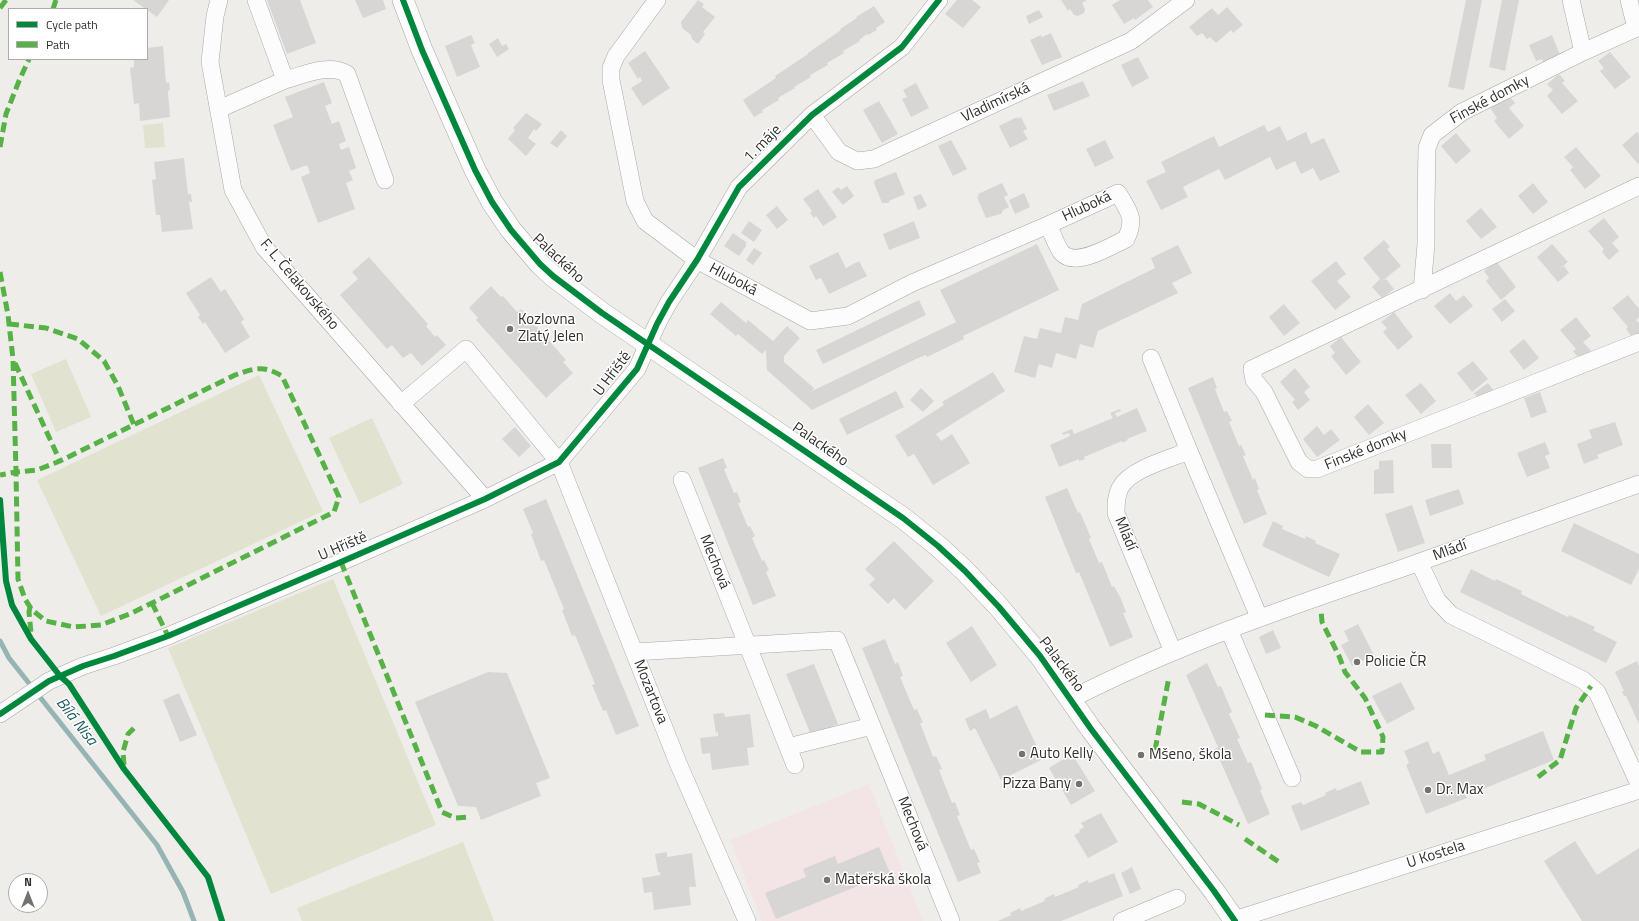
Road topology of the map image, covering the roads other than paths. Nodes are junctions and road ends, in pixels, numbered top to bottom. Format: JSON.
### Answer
{"nodes":[{"id":1,"x":219,"y":0,"type":"edge"},
{"id":2,"x":256,"y":0,"type":"edge"},
{"id":3,"x":402,"y":0,"type":"edge"},
{"id":4,"x":656,"y":0,"type":"edge"},
{"id":5,"x":939,"y":0,"type":"edge"},
{"id":6,"x":1186,"y":0,"type":"edge"},
{"id":7,"x":1571,"y":0,"type":"edge"},
{"id":8,"x":1629,"y":0,"type":"edge"},
{"id":9,"x":1637,"y":28,"type":"edge"},
{"id":10,"x":1583,"y":52,"type":"junction"},
{"id":11,"x":285,"y":80,"type":"junction"},
{"id":12,"x":219,"y":109,"type":"junction"},
{"id":13,"x":812,"y":115,"type":"junction"},
{"id":14,"x":385,"y":180,"type":"dead end"},
{"id":15,"x":1639,"y":186,"type":"edge"},
{"id":16,"x":1048,"y":225,"type":"junction"},
{"id":17,"x":697,"y":260,"type":"junction"},
{"id":18,"x":1422,"y":290,"type":"junction"},
{"id":19,"x":1639,"y":342,"type":"edge"},
{"id":20,"x":649,"y":343,"type":"junction"},
{"id":21,"x":1151,"y":358,"type":"dead end"},
{"id":22,"x":401,"y":404,"type":"junction"},
{"id":23,"x":1189,"y":451,"type":"junction"},
{"id":24,"x":559,"y":462,"type":"junction"},
{"id":25,"x":682,"y":480,"type":"dead end"},
{"id":26,"x":1639,"y":484,"type":"edge"},
{"id":27,"x":485,"y":499,"type":"junction"},
{"id":28,"x":1419,"y":562,"type":"junction"},
{"id":29,"x":1259,"y":617,"type":"junction"},
{"id":30,"x":1229,"y":630,"type":"junction"},
{"id":31,"x":747,"y":645,"type":"junction"},
{"id":32,"x":634,"y":652,"type":"junction"},
{"id":33,"x":1173,"y":652,"type":"junction"},
{"id":34,"x":1071,"y":699,"type":"junction"},
{"id":35,"x":0,"y":714,"type":"edge"},
{"id":36,"x":872,"y":726,"type":"junction"},
{"id":37,"x":788,"y":747,"type":"junction"},
{"id":38,"x":795,"y":765,"type":"dead end"},
{"id":39,"x":1292,"y":778,"type":"dead end"},
{"id":40,"x":1639,"y":784,"type":"edge"},
{"id":41,"x":1639,"y":790,"type":"edge"},
{"id":42,"x":1177,"y":898,"type":"dead end"},
{"id":43,"x":1234,"y":920,"type":"edge"},
{"id":44,"x":747,"y":921,"type":"edge"},
{"id":45,"x":951,"y":921,"type":"edge"},
{"id":46,"x":1122,"y":921,"type":"edge"}],
"edges":[{"from":1,"to":12,"type":"street","name":"F. L. Čelakovského"},
{"from":2,"to":11,"type":"street"},
{"from":3,"to":20,"type":"street","name":"Palackého"},
{"from":4,"to":17,"type":"street","name":"Hluboká"},
{"from":5,"to":13,"type":"street","name":"1. máje"},
{"from":6,"to":13,"type":"street","name":"Vladimírská"},
{"from":7,"to":10,"type":"street"},
{"from":8,"to":9,"type":"street","name":"Finské domky"},
{"from":9,"to":10,"type":"street","name":"Finské domky"},
{"from":10,"to":18,"type":"street","name":"Finské domky"},
{"from":11,"to":12,"type":"street"},
{"from":11,"to":14,"type":"street"},
{"from":12,"to":22,"type":"street","name":"F. L. Čelakovského"},
{"from":13,"to":17,"type":"street","name":"1. máje"},
{"from":15,"to":18,"type":"street","name":"Finské domky"},
{"from":16,"to":16,"type":"street","name":"Hluboká"},
{"from":16,"to":17,"type":"street","name":"Hluboká"},
{"from":17,"to":20,"type":"street","name":"1. máje"},
{"from":18,"to":19,"type":"street","name":"Finské domky"},
{"from":20,"to":24,"type":"street","name":"U Hřiště"},
{"from":20,"to":34,"type":"street","name":"Palackého"},
{"from":21,"to":23,"type":"street"},
{"from":22,"to":24,"type":"street","name":"Mozartova"},
{"from":22,"to":27,"type":"street","name":"F. L. Čelakovského"},
{"from":23,"to":29,"type":"street"},
{"from":23,"to":33,"type":"street","name":"Mládí"},
{"from":24,"to":27,"type":"street","name":"U Hřiště"},
{"from":24,"to":32,"type":"street","name":"Mozartova"},
{"from":25,"to":31,"type":"street","name":"Mechová"},
{"from":26,"to":28,"type":"street","name":"Mládí"},
{"from":27,"to":35,"type":"street","name":"U Hřiště"},
{"from":28,"to":29,"type":"street","name":"Mládí"},
{"from":28,"to":40,"type":"street"},
{"from":29,"to":30,"type":"street","name":"Mládí"},
{"from":30,"to":33,"type":"street","name":"Mládí"},
{"from":30,"to":39,"type":"street"},
{"from":31,"to":32,"type":"street","name":"Mechová"},
{"from":31,"to":36,"type":"street","name":"Mechová"},
{"from":31,"to":37,"type":"street","name":"Mechová"},
{"from":32,"to":44,"type":"street","name":"Mozartova"},
{"from":33,"to":34,"type":"street","name":"Mládí"},
{"from":34,"to":43,"type":"street","name":"Palackého"},
{"from":36,"to":37,"type":"street"},
{"from":36,"to":45,"type":"street","name":"Mechová"},
{"from":37,"to":38,"type":"street","name":"Mechová"},
{"from":41,"to":43,"type":"street","name":"U Kostela"},
{"from":42,"to":46,"type":"street"}]}
